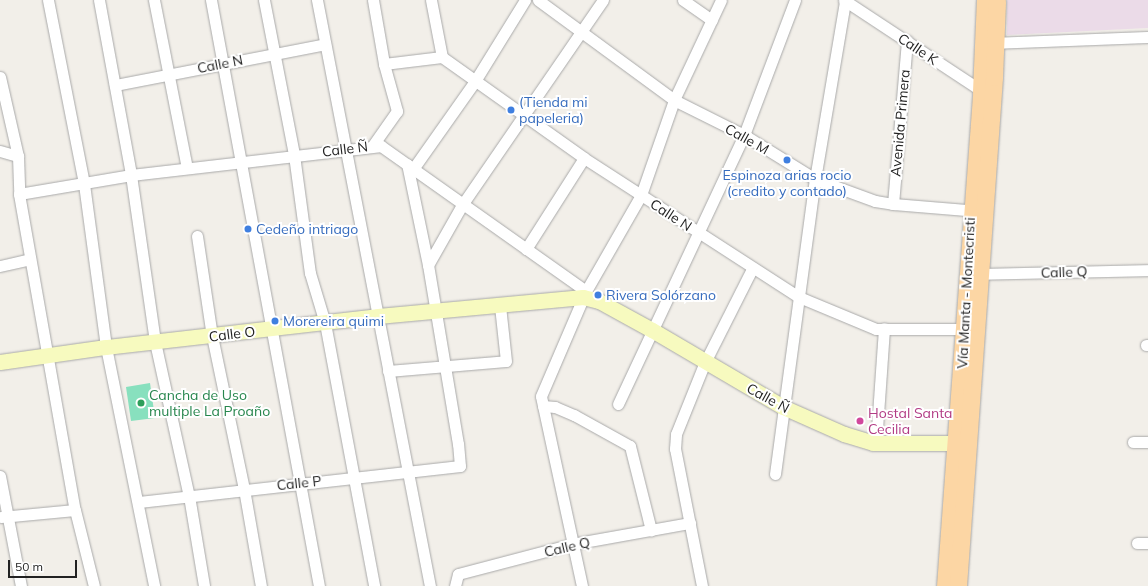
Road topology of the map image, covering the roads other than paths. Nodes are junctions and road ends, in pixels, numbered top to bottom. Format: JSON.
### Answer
{"nodes":[{"id":1,"x":48,"y":0,"type":"edge"},
{"id":2,"x":99,"y":0,"type":"edge"},
{"id":3,"x":154,"y":0,"type":"edge"},
{"id":4,"x":211,"y":0,"type":"edge"},
{"id":5,"x":264,"y":0,"type":"edge"},
{"id":6,"x":317,"y":0,"type":"edge"},
{"id":7,"x":373,"y":0,"type":"edge"},
{"id":8,"x":431,"y":0,"type":"edge"},
{"id":9,"x":525,"y":0,"type":"edge"},
{"id":10,"x":538,"y":0,"type":"edge"},
{"id":11,"x":603,"y":0,"type":"edge"},
{"id":12,"x":683,"y":0,"type":"edge"},
{"id":13,"x":721,"y":0,"type":"edge"},
{"id":14,"x":795,"y":0,"type":"edge"},
{"id":15,"x":844,"y":0,"type":"edge"},
{"id":16,"x":985,"y":0,"type":"edge"},
{"id":17,"x":997,"y":0,"type":"edge"},
{"id":18,"x":712,"y":20,"type":"junction"},
{"id":19,"x":581,"y":32,"type":"junction"},
{"id":20,"x":1148,"y":37,"type":"edge"},
{"id":21,"x":907,"y":41,"type":"junction"},
{"id":22,"x":990,"y":43,"type":"junction"},
{"id":23,"x":325,"y":44,"type":"junction"},
{"id":24,"x":274,"y":53,"type":"junction"},
{"id":25,"x":442,"y":57,"type":"junction"},
{"id":26,"x":221,"y":64,"type":"junction"},
{"id":27,"x":384,"y":64,"type":"junction"},
{"id":28,"x":169,"y":74,"type":"junction"},
{"id":29,"x":0,"y":77,"type":"edge"},
{"id":30,"x":475,"y":81,"type":"junction"},
{"id":31,"x":115,"y":85,"type":"junction"},
{"id":32,"x":987,"y":94,"type":"junction"},
{"id":33,"x":674,"y":100,"type":"junction"},
{"id":34,"x":524,"y":114,"type":"junction"},
{"id":35,"x":744,"y":135,"type":"junction"},
{"id":36,"x":373,"y":145,"type":"junction"},
{"id":37,"x":348,"y":148,"type":"junction"},
{"id":38,"x":0,"y":151,"type":"edge"},
{"id":39,"x":294,"y":155,"type":"junction"},
{"id":40,"x":18,"y":156,"type":"junction"},
{"id":41,"x":584,"y":158,"type":"junction"},
{"id":42,"x":239,"y":161,"type":"junction"},
{"id":43,"x":410,"y":166,"type":"junction"},
{"id":44,"x":187,"y":168,"type":"junction"},
{"id":45,"x":132,"y":175,"type":"junction"},
{"id":46,"x":815,"y":179,"type":"junction"},
{"id":47,"x":84,"y":184,"type":"junction"},
{"id":48,"x":19,"y":194,"type":"junction"},
{"id":49,"x":640,"y":195,"type":"junction"},
{"id":50,"x":462,"y":204,"type":"junction"},
{"id":51,"x":893,"y":204,"type":"junction"},
{"id":52,"x":977,"y":211,"type":"junction"},
{"id":53,"x":700,"y":233,"type":"junction"},
{"id":54,"x":197,"y":236,"type":"dead end"},
{"id":55,"x":526,"y":249,"type":"junction"},
{"id":56,"x":30,"y":259,"type":"junction"},
{"id":57,"x":428,"y":265,"type":"junction"},
{"id":58,"x":0,"y":266,"type":"edge"},
{"id":59,"x":752,"y":269,"type":"junction"},
{"id":60,"x":1148,"y":270,"type":"edge"},
{"id":61,"x":974,"y":274,"type":"junction"},
{"id":62,"x":585,"y":294,"type":"junction"},
{"id":63,"x":798,"y":297,"type":"junction"},
{"id":64,"x":500,"y":306,"type":"junction"},
{"id":65,"x":435,"y":311,"type":"junction"},
{"id":66,"x":378,"y":316,"type":"junction"},
{"id":67,"x":325,"y":323,"type":"junction"},
{"id":68,"x":884,"y":328,"type":"junction"},
{"id":69,"x":271,"y":329,"type":"junction"},
{"id":70,"x":971,"y":329,"type":"junction"},
{"id":71,"x":652,"y":330,"type":"junction"},
{"id":72,"x":212,"y":336,"type":"junction"},
{"id":73,"x":155,"y":342,"type":"junction"},
{"id":74,"x":106,"y":347,"type":"junction"},
{"id":75,"x":47,"y":354,"type":"junction"},
{"id":76,"x":0,"y":362,"type":"edge"},
{"id":77,"x":705,"y":362,"type":"junction"},
{"id":78,"x":445,"y":366,"type":"junction"},
{"id":79,"x":388,"y":371,"type":"junction"},
{"id":80,"x":618,"y":404,"type":"dead end"},
{"id":81,"x":543,"y":406,"type":"junction"},
{"id":82,"x":783,"y":407,"type":"junction"},
{"id":83,"x":1133,"y":442,"type":"dead end"},
{"id":84,"x":1148,"y":442,"type":"edge"},
{"id":85,"x":876,"y":443,"type":"junction"},
{"id":86,"x":963,"y":443,"type":"junction"},
{"id":87,"x":406,"y":471,"type":"junction"},
{"id":88,"x":774,"y":474,"type":"dead end"},
{"id":89,"x":0,"y":476,"type":"edge"},
{"id":90,"x":352,"y":477,"type":"junction"},
{"id":91,"x":300,"y":482,"type":"junction"},
{"id":92,"x":244,"y":489,"type":"junction"},
{"id":93,"x":189,"y":496,"type":"junction"},
{"id":94,"x":139,"y":502,"type":"junction"},
{"id":95,"x":75,"y":510,"type":"junction"},
{"id":96,"x":4,"y":517,"type":"edge"},
{"id":97,"x":690,"y":523,"type":"junction"},
{"id":98,"x":651,"y":530,"type":"junction"},
{"id":99,"x":572,"y":544,"type":"junction"},
{"id":100,"x":21,"y":586,"type":"edge"},
{"id":101,"x":94,"y":586,"type":"edge"},
{"id":102,"x":154,"y":586,"type":"edge"},
{"id":103,"x":204,"y":586,"type":"edge"},
{"id":104,"x":261,"y":586,"type":"edge"},
{"id":105,"x":319,"y":586,"type":"edge"},
{"id":106,"x":374,"y":586,"type":"edge"},
{"id":107,"x":430,"y":586,"type":"edge"},
{"id":108,"x":455,"y":586,"type":"edge"},
{"id":109,"x":582,"y":586,"type":"edge"},
{"id":110,"x":702,"y":586,"type":"edge"},
{"id":111,"x":945,"y":586,"type":"edge"},
{"id":112,"x":958,"y":586,"type":"edge"}],
"edges":[{"from":1,"to":47,"type":"street"},
{"from":2,"to":31,"type":"street"},
{"from":3,"to":28,"type":"street"},
{"from":4,"to":26,"type":"street"},
{"from":5,"to":24,"type":"street"},
{"from":6,"to":23,"type":"street"},
{"from":7,"to":27,"type":"street"},
{"from":8,"to":25,"type":"street"},
{"from":9,"to":30,"type":"street"},
{"from":10,"to":19,"type":"street","name":"Calle M"},
{"from":11,"to":19,"type":"street"},
{"from":12,"to":18,"type":"street"},
{"from":13,"to":18,"type":"street"},
{"from":14,"to":35,"type":"street"},
{"from":15,"to":21,"type":"street","name":"Calle K"},
{"from":15,"to":46,"type":"street"},
{"from":16,"to":22,"type":"main road","name":"Vía Manta - Montecristi"},
{"from":17,"to":22,"type":"main road","name":"Vía Manta - Montecristi"},
{"from":18,"to":33,"type":"street"},
{"from":19,"to":33,"type":"street","name":"Calle M"},
{"from":19,"to":34,"type":"street"},
{"from":20,"to":22,"type":"street"},
{"from":21,"to":32,"type":"street","name":"Calle K"},
{"from":21,"to":51,"type":"street","name":"Avenida Primera"},
{"from":22,"to":32,"type":"main road","name":"Vía Manta - Montecristi"},
{"from":23,"to":24,"type":"street","name":"Calle N"},
{"from":23,"to":37,"type":"street"},
{"from":24,"to":26,"type":"street","name":"Calle N"},
{"from":24,"to":39,"type":"street"},
{"from":25,"to":27,"type":"street"},
{"from":25,"to":30,"type":"street","name":"Calle N"},
{"from":26,"to":28,"type":"street","name":"Calle N"},
{"from":26,"to":42,"type":"street"},
{"from":27,"to":36,"type":"street"},
{"from":28,"to":31,"type":"street","name":"Calle N"},
{"from":28,"to":44,"type":"street"},
{"from":29,"to":40,"type":"street"},
{"from":30,"to":34,"type":"street","name":"Calle N"},
{"from":30,"to":43,"type":"street"},
{"from":31,"to":45,"type":"street"},
{"from":32,"to":52,"type":"main road","name":"Vía Manta - Montecristi"},
{"from":33,"to":35,"type":"street","name":"Calle M"},
{"from":33,"to":49,"type":"street"},
{"from":34,"to":41,"type":"street","name":"Calle N"},
{"from":34,"to":50,"type":"street"},
{"from":35,"to":46,"type":"street","name":"Calle M"},
{"from":35,"to":53,"type":"street"},
{"from":36,"to":37,"type":"street","name":"Calle Ñ"},
{"from":36,"to":43,"type":"street","name":"Calle Ñ"},
{"from":37,"to":39,"type":"street","name":"Calle Ñ"},
{"from":37,"to":66,"type":"street"},
{"from":38,"to":40,"type":"street"},
{"from":39,"to":42,"type":"street","name":"Calle Ñ"},
{"from":39,"to":67,"type":"street"},
{"from":40,"to":48,"type":"street"},
{"from":41,"to":49,"type":"street","name":"Calle N"},
{"from":41,"to":55,"type":"street"},
{"from":42,"to":44,"type":"street","name":"Calle Ñ"},
{"from":42,"to":69,"type":"street"},
{"from":43,"to":50,"type":"street","name":"Calle Ñ"},
{"from":43,"to":57,"type":"street"},
{"from":44,"to":45,"type":"street","name":"Calle Ñ"},
{"from":45,"to":47,"type":"street","name":"Calle Ñ"},
{"from":45,"to":73,"type":"street"},
{"from":46,"to":51,"type":"street","name":"Calle M"},
{"from":46,"to":63,"type":"street"},
{"from":47,"to":48,"type":"street","name":"Calle Ñ"},
{"from":47,"to":74,"type":"street"},
{"from":48,"to":56,"type":"street"},
{"from":49,"to":53,"type":"street","name":"Calle N"},
{"from":49,"to":62,"type":"street"},
{"from":50,"to":55,"type":"street","name":"Calle Ñ"},
{"from":50,"to":57,"type":"street"},
{"from":51,"to":52,"type":"street","name":"Calle M"},
{"from":52,"to":61,"type":"main road","name":"Vía Manta - Montecristi"},
{"from":53,"to":59,"type":"street","name":"Calle N"},
{"from":53,"to":71,"type":"street"},
{"from":54,"to":72,"type":"street"},
{"from":55,"to":62,"type":"street","name":"Calle Ñ"},
{"from":56,"to":58,"type":"street"},
{"from":56,"to":75,"type":"street"},
{"from":57,"to":65,"type":"street"},
{"from":59,"to":63,"type":"street","name":"Calle N"},
{"from":59,"to":77,"type":"street"},
{"from":60,"to":61,"type":"street","name":"Calle Q"},
{"from":61,"to":70,"type":"main road","name":"Vía Manta - Montecristi"},
{"from":62,"to":64,"type":"street","name":"Calle O"},
{"from":62,"to":71,"type":"street","name":"Calle Ñ"},
{"from":62,"to":81,"type":"street"},
{"from":63,"to":68,"type":"street","name":"Calle N"},
{"from":63,"to":82,"type":"street"},
{"from":64,"to":65,"type":"street","name":"Calle O"},
{"from":64,"to":78,"type":"street"},
{"from":65,"to":66,"type":"street","name":"Calle O"},
{"from":65,"to":78,"type":"street"},
{"from":66,"to":67,"type":"street","name":"Calle O"},
{"from":66,"to":79,"type":"street"},
{"from":67,"to":69,"type":"street","name":"Calle O"},
{"from":67,"to":90,"type":"street"},
{"from":68,"to":70,"type":"street","name":"Calle N"},
{"from":68,"to":85,"type":"street"},
{"from":69,"to":72,"type":"street","name":"Calle O"},
{"from":69,"to":91,"type":"street"},
{"from":70,"to":86,"type":"main road","name":"Vía Manta - Montecristi"},
{"from":71,"to":77,"type":"street","name":"Calle Ñ"},
{"from":71,"to":80,"type":"street"},
{"from":72,"to":73,"type":"street","name":"Calle O"},
{"from":72,"to":92,"type":"street"},
{"from":73,"to":74,"type":"street","name":"Calle O"},
{"from":73,"to":93,"type":"street"},
{"from":74,"to":75,"type":"street","name":"Calle O"},
{"from":74,"to":94,"type":"street"},
{"from":75,"to":76,"type":"street","name":"Calle O"},
{"from":75,"to":95,"type":"street"},
{"from":77,"to":82,"type":"street","name":"Calle Ñ"},
{"from":77,"to":97,"type":"street"},
{"from":78,"to":79,"type":"street"},
{"from":78,"to":87,"type":"street","name":"Calle P"},
{"from":79,"to":87,"type":"street"},
{"from":81,"to":98,"type":"street"},
{"from":81,"to":99,"type":"street"},
{"from":82,"to":85,"type":"street","name":"Calle Ñ"},
{"from":82,"to":88,"type":"street"},
{"from":83,"to":84,"type":"street"},
{"from":85,"to":86,"type":"street","name":"Calle Ñ"},
{"from":86,"to":111,"type":"main road","name":"Vía Manta - Montecristi"},
{"from":86,"to":112,"type":"main road","name":"Vía Manta - Montecristi"},
{"from":87,"to":90,"type":"street","name":"Calle P"},
{"from":87,"to":107,"type":"street"},
{"from":89,"to":96,"type":"street"},
{"from":90,"to":91,"type":"street","name":"Calle P"},
{"from":90,"to":106,"type":"street"},
{"from":91,"to":92,"type":"street","name":"Calle P"},
{"from":91,"to":105,"type":"street"},
{"from":92,"to":93,"type":"street","name":"Calle P"},
{"from":92,"to":104,"type":"street"},
{"from":93,"to":94,"type":"street","name":"Calle P"},
{"from":93,"to":103,"type":"street"},
{"from":94,"to":102,"type":"street"},
{"from":95,"to":96,"type":"street"},
{"from":95,"to":101,"type":"street"},
{"from":96,"to":100,"type":"street"},
{"from":97,"to":98,"type":"street","name":"Calle Q"},
{"from":97,"to":110,"type":"street"},
{"from":98,"to":99,"type":"street","name":"Calle Q"},
{"from":99,"to":108,"type":"street","name":"Calle Q"},
{"from":99,"to":109,"type":"street"}]}
